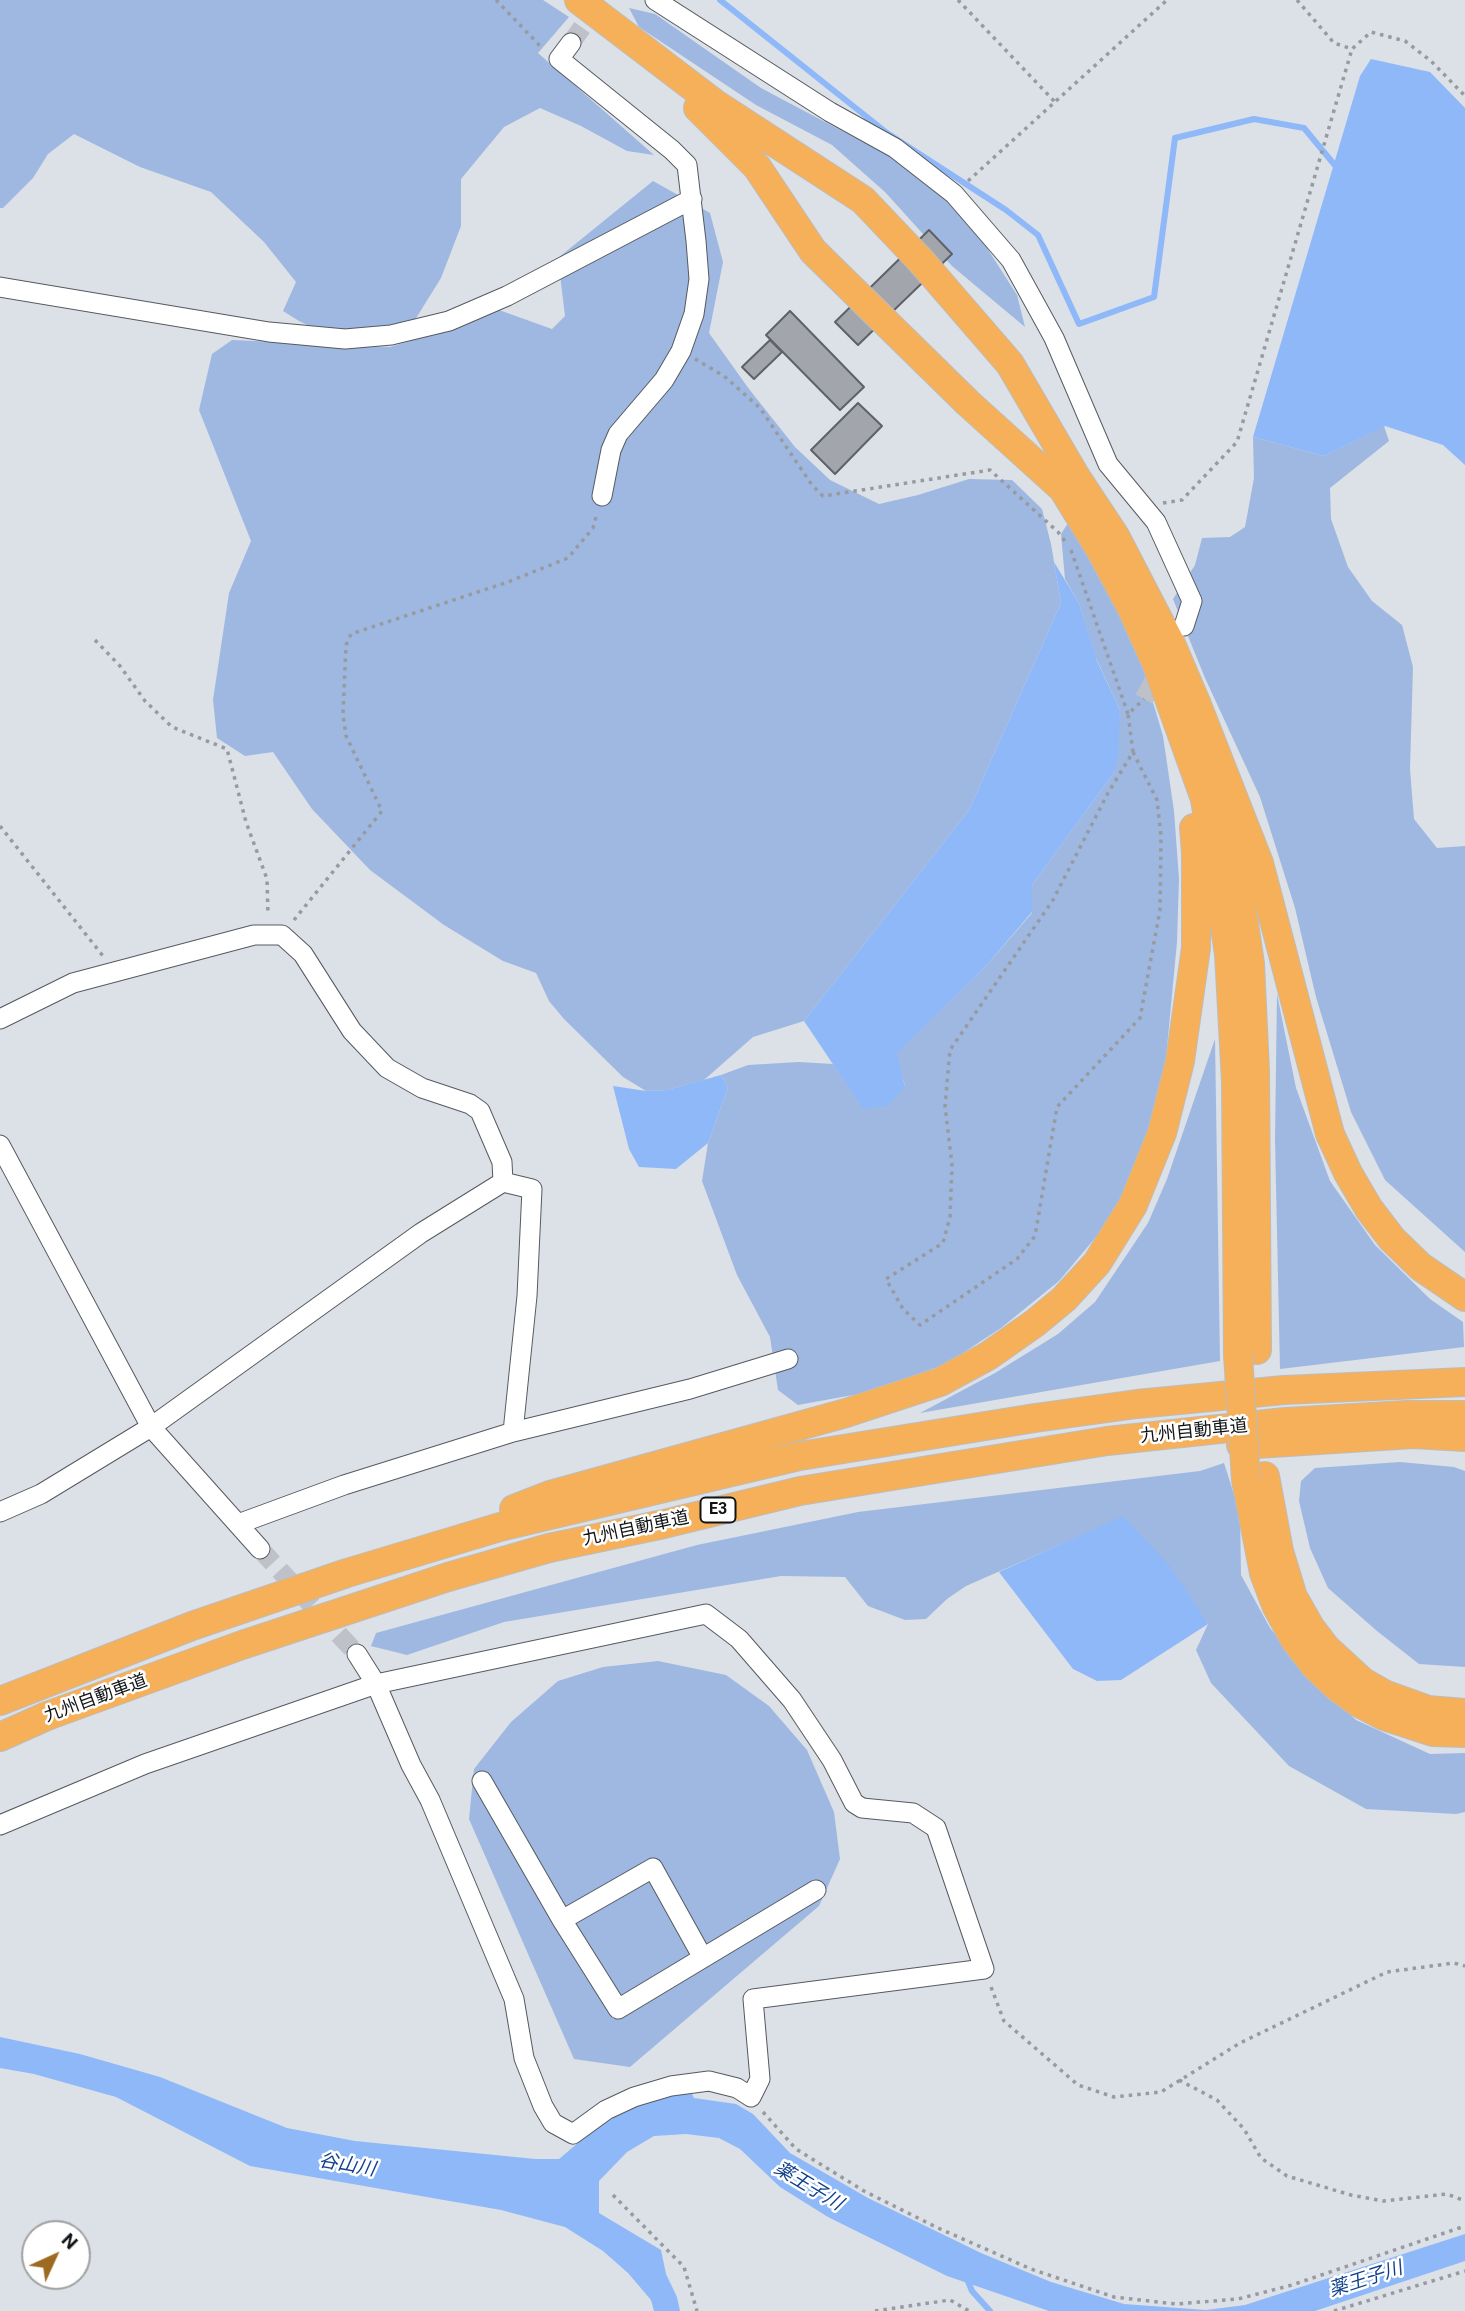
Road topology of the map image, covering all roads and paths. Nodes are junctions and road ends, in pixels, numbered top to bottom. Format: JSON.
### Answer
{"nodes":[{"id":1,"x":496,"y":0,"type":"edge"},
{"id":2,"x":565,"y":0,"type":"edge"},
{"id":3,"x":579,"y":0,"type":"edge"},
{"id":4,"x":655,"y":0,"type":"edge"},
{"id":5,"x":958,"y":0,"type":"edge"},
{"id":6,"x":1167,"y":0,"type":"edge"},
{"id":7,"x":1297,"y":0,"type":"edge"},
{"id":8,"x":571,"y":43,"type":"tunnel mouth"},
{"id":9,"x":1352,"y":49,"type":"junction"},
{"id":10,"x":559,"y":59,"type":"junction"},
{"id":11,"x":1465,"y":96,"type":"edge"},
{"id":12,"x":1055,"y":102,"type":"junction"},
{"id":13,"x":954,"y":194,"type":"junction"},
{"id":14,"x":692,"y":199,"type":"junction"},
{"id":15,"x":0,"y":287,"type":"edge"},
{"id":16,"x":681,"y":351,"type":"junction"},
{"id":17,"x":1131,"y":492,"type":"junction"},
{"id":18,"x":602,"y":496,"type":"joint"},
{"id":19,"x":1184,"y":626,"type":"dead end"},
{"id":20,"x":95,"y":640,"type":"dead end"},
{"id":21,"x":1144,"y":699,"type":"tunnel mouth"},
{"id":22,"x":1128,"y":714,"type":"junction"},
{"id":23,"x":1184,"y":742,"type":"junction"},
{"id":24,"x":1133,"y":752,"type":"junction"},
{"id":25,"x":1220,"y":767,"type":"junction"},
{"id":26,"x":0,"y":826,"type":"edge"},
{"id":27,"x":275,"y":935,"type":"junction"},
{"id":28,"x":115,"y":971,"type":"junction"},
{"id":29,"x":0,"y":1019,"type":"edge"},
{"id":30,"x":0,"y":1145,"type":"edge"},
{"id":31,"x":503,"y":1182,"type":"junction"},
{"id":32,"x":1465,"y":1297,"type":"edge"},
{"id":33,"x":1247,"y":1354,"type":"junction"},
{"id":34,"x":788,"y":1359,"type":"dead end"},
{"id":35,"x":1465,"y":1382,"type":"edge"},
{"id":36,"x":1465,"y":1415,"type":"edge"},
{"id":37,"x":151,"y":1427,"type":"junction"},
{"id":38,"x":513,"y":1432,"type":"junction"},
{"id":39,"x":1465,"y":1437,"type":"edge"},
{"id":40,"x":1107,"y":1441,"type":"junction"},
{"id":41,"x":1255,"y":1478,"type":"junction"},
{"id":42,"x":0,"y":1511,"type":"edge"},
{"id":43,"x":238,"y":1524,"type":"junction"},
{"id":44,"x":260,"y":1549,"type":"tunnel mouth"},
{"id":45,"x":347,"y":1573,"type":"junction"},
{"id":46,"x":358,"y":1654,"type":"tunnel mouth"},
{"id":47,"x":376,"y":1684,"type":"junction"},
{"id":48,"x":0,"y":1701,"type":"edge"},
{"id":49,"x":1465,"y":1713,"type":"edge"},
{"id":50,"x":1465,"y":1733,"type":"edge"},
{"id":51,"x":0,"y":1737,"type":"edge"},
{"id":52,"x":482,"y":1781,"type":"dead end"},
{"id":53,"x":0,"y":1825,"type":"edge"},
{"id":54,"x":817,"y":1890,"type":"dead end"},
{"id":55,"x":562,"y":1920,"type":"junction"},
{"id":56,"x":703,"y":1958,"type":"junction"},
{"id":57,"x":1465,"y":1966,"type":"edge"},
{"id":58,"x":984,"y":1969,"type":"junction"},
{"id":59,"x":1179,"y":2080,"type":"junction"},
{"id":60,"x":751,"y":2097,"type":"junction"},
{"id":61,"x":613,"y":2195,"type":"dead end"},
{"id":62,"x":1465,"y":2201,"type":"edge"},
{"id":63,"x":1465,"y":2226,"type":"edge"},
{"id":64,"x":1465,"y":2271,"type":"edge"},
{"id":65,"x":698,"y":2311,"type":"edge"},
{"id":66,"x":875,"y":2311,"type":"edge"},
{"id":67,"x":969,"y":2311,"type":"edge"},
{"id":68,"x":1334,"y":2311,"type":"edge"}],
"edges":[{"from":1,"to":10,"type":"path"},
{"from":2,"to":23,"type":"highway"},
{"from":3,"to":25,"type":"highway"},
{"from":4,"to":13,"type":"street"},
{"from":5,"to":12,"type":"path"},
{"from":6,"to":12,"type":"path"},
{"from":7,"to":9,"type":"path"},
{"from":8,"to":10,"type":"street"},
{"from":9,"to":11,"type":"path"},
{"from":9,"to":17,"type":"path"},
{"from":10,"to":14,"type":"street"},
{"from":12,"to":13,"type":"path"},
{"from":13,"to":17,"type":"street"},
{"from":14,"to":15,"type":"street"},
{"from":14,"to":16,"type":"street"},
{"from":16,"to":18,"type":"street"},
{"from":16,"to":22,"type":"path"},
{"from":17,"to":19,"type":"street"},
{"from":18,"to":27,"type":"path"},
{"from":20,"to":27,"type":"path"},
{"from":21,"to":22,"type":"path"},
{"from":22,"to":24,"type":"path"},
{"from":23,"to":33,"type":"highway"},
{"from":23,"to":45,"type":"highway"},
{"from":24,"to":24,"type":"path"},
{"from":25,"to":32,"type":"highway"},
{"from":25,"to":33,"type":"highway"},
{"from":26,"to":28,"type":"path"},
{"from":27,"to":28,"type":"street"},
{"from":27,"to":31,"type":"street"},
{"from":28,"to":29,"type":"street"},
{"from":30,"to":37,"type":"street"},
{"from":31,"to":37,"type":"street"},
{"from":31,"to":38,"type":"street"},
{"from":33,"to":41,"type":"highway"},
{"from":34,"to":38,"type":"street"},
{"from":35,"to":45,"type":"highway","name":"九州自動車道","number":"E3"},
{"from":36,"to":40,"type":"highway","name":"九州自動車道","number":"E3"},
{"from":37,"to":42,"type":"street"},
{"from":37,"to":43,"type":"street"},
{"from":38,"to":43,"type":"street"},
{"from":39,"to":40,"type":"highway"},
{"from":40,"to":51,"type":"highway","name":"九州自動車道","number":"E3"},
{"from":41,"to":49,"type":"highway"},
{"from":41,"to":50,"type":"highway"},
{"from":43,"to":44,"type":"street"},
{"from":45,"to":48,"type":"highway","name":"九州自動車道","number":"E3"},
{"from":46,"to":47,"type":"street"},
{"from":47,"to":53,"type":"street"},
{"from":47,"to":58,"type":"street"},
{"from":47,"to":60,"type":"street"},
{"from":52,"to":55,"type":"street"},
{"from":54,"to":56,"type":"street"},
{"from":55,"to":56,"type":"street"},
{"from":55,"to":56,"type":"street"},
{"from":57,"to":59,"type":"path"},
{"from":58,"to":59,"type":"path"},
{"from":58,"to":60,"type":"street"},
{"from":59,"to":62,"type":"path"},
{"from":60,"to":63,"type":"path"},
{"from":61,"to":65,"type":"path"},
{"from":64,"to":68,"type":"path"},
{"from":66,"to":67,"type":"path"}]}
